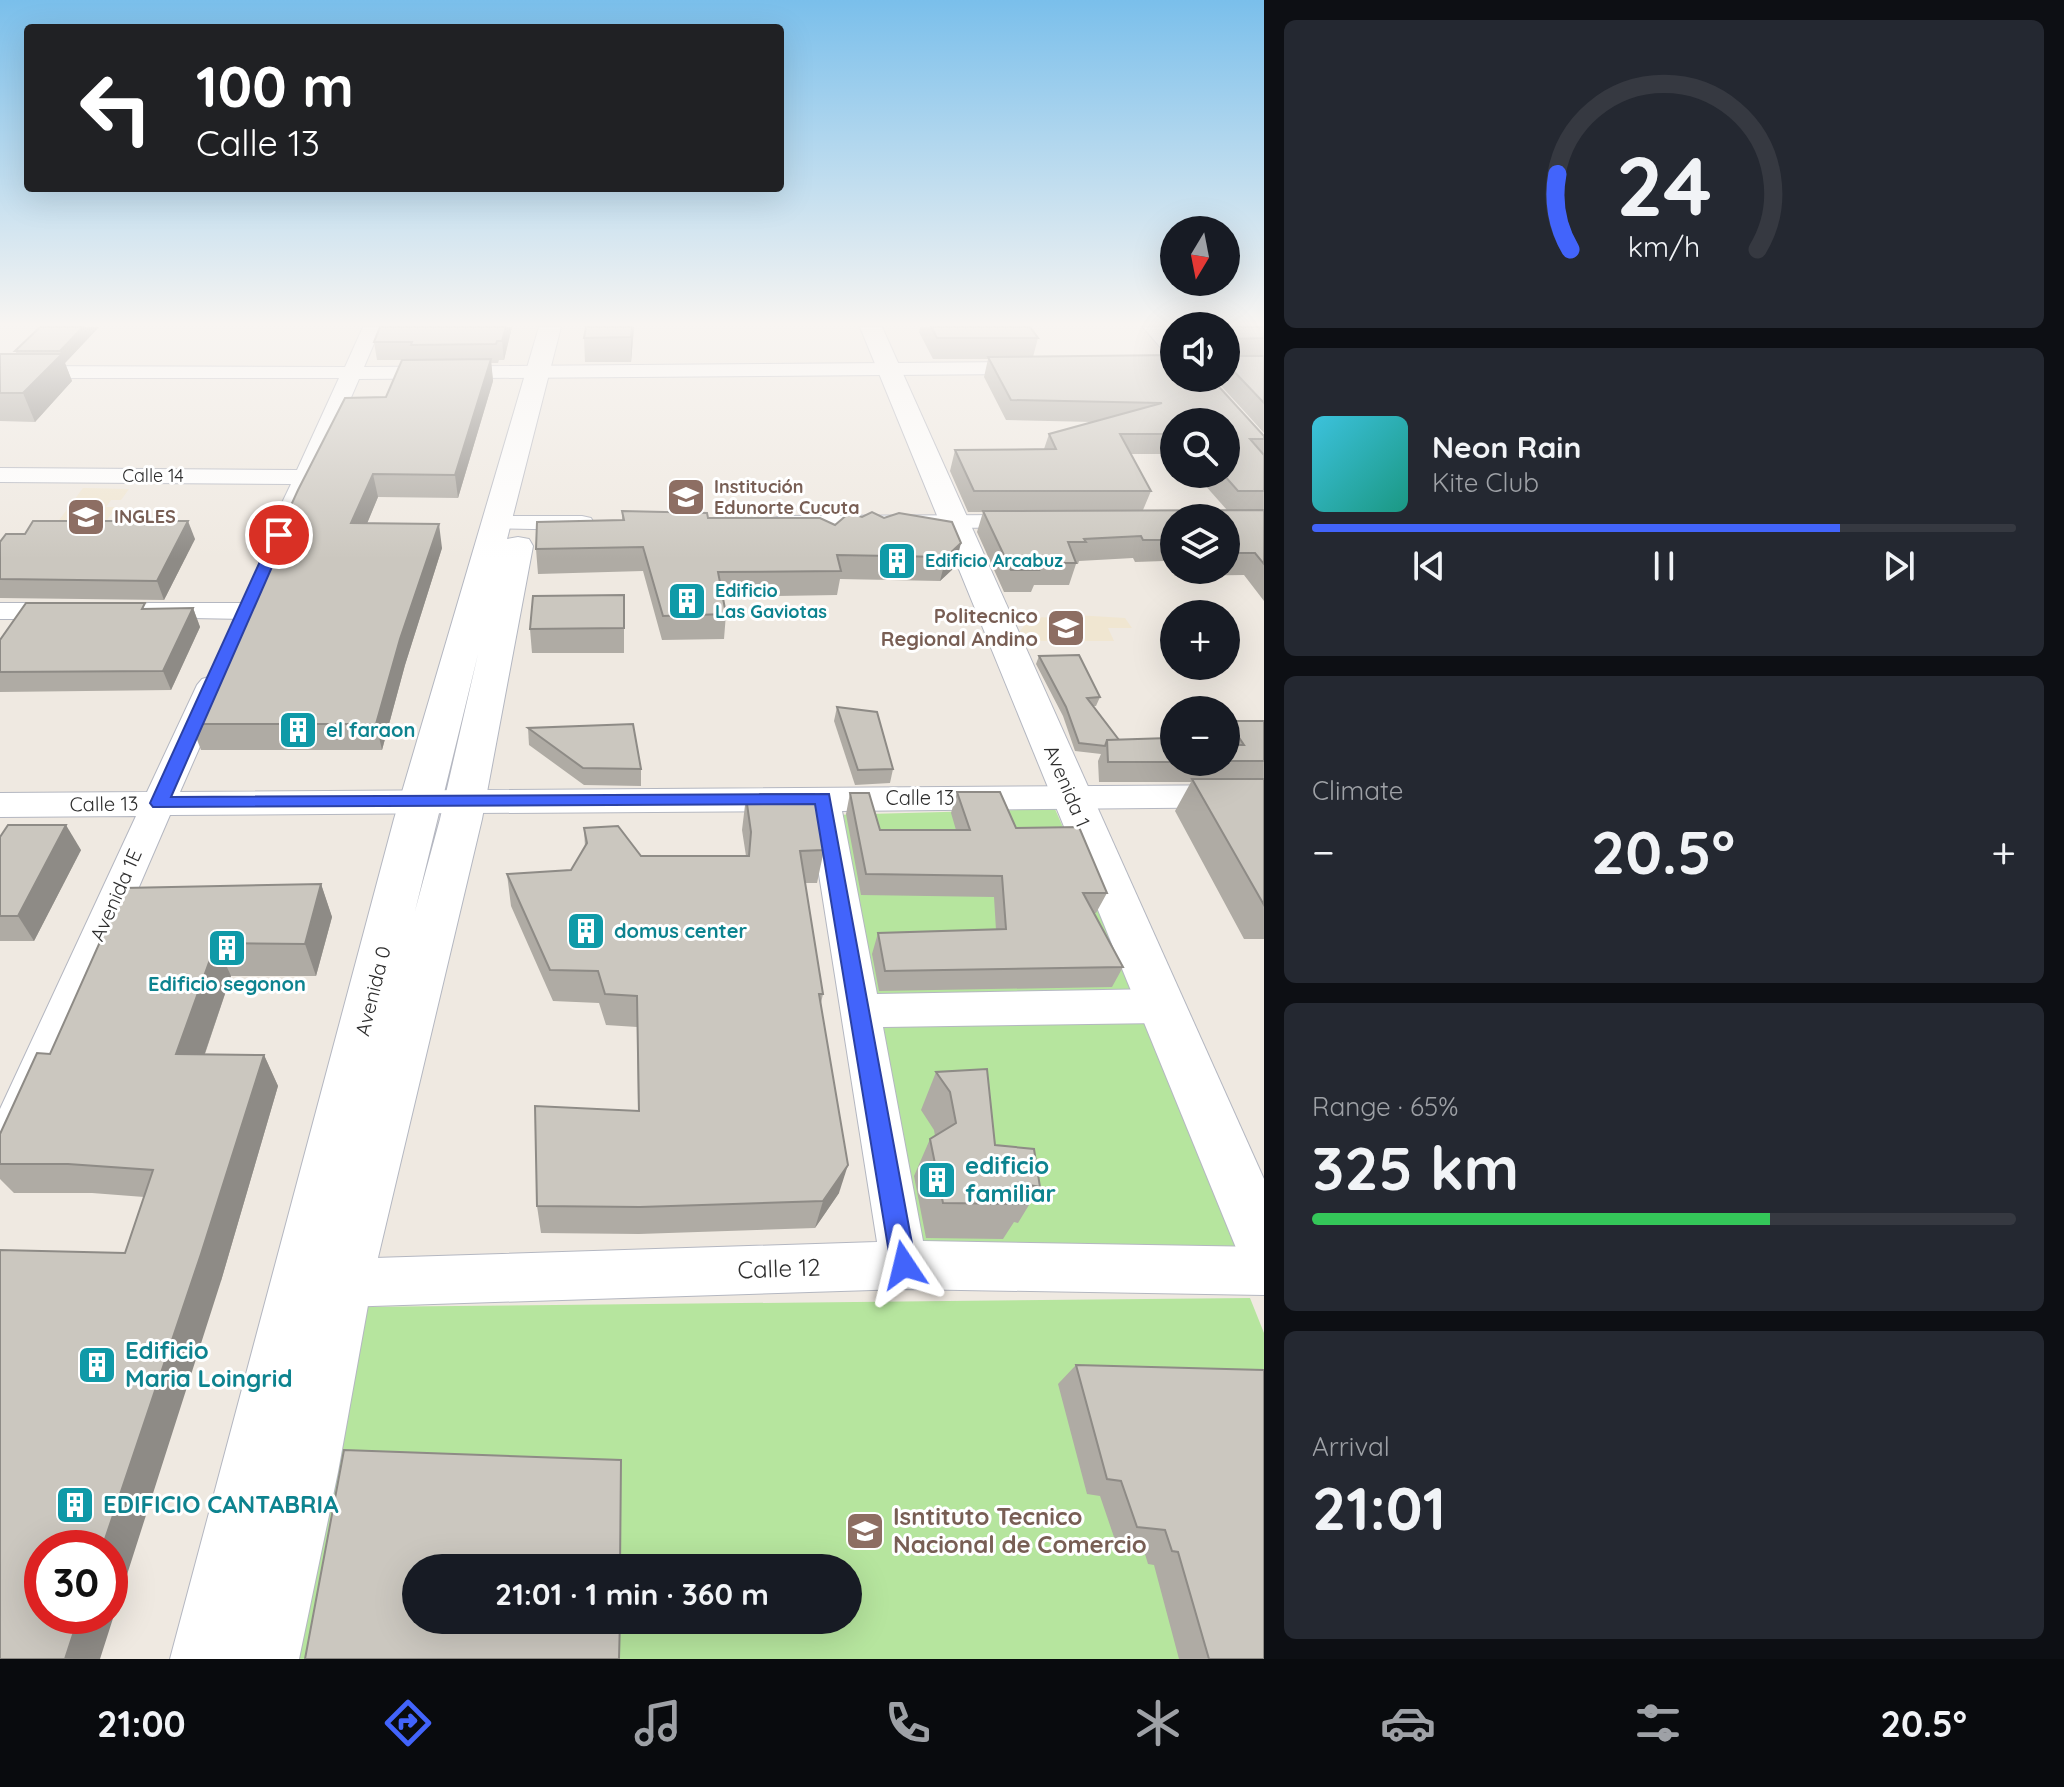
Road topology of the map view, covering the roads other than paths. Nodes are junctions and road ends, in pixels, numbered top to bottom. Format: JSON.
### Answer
{"nodes":[{"id":1,"x":337,"y":404,"type":"edge"},
{"id":2,"x":541,"y":404,"type":"edge"},
{"id":3,"x":905,"y":404,"type":"edge"},
{"id":4,"x":0,"y":475,"type":"edge"},
{"id":5,"x":305,"y":477,"type":"junction"},
{"id":6,"x":955,"y":522,"type":"junction"},
{"id":7,"x":1049,"y":522,"type":"edge"},
{"id":8,"x":510,"y":523,"type":"junction"},
{"id":9,"x":599,"y":523,"type":"edge"},
{"id":10,"x":752,"y":523,"type":"edge"},
{"id":11,"x":279,"y":535,"type":"edge"},
{"id":12,"x":0,"y":611,"type":"edge"},
{"id":13,"x":89,"y":611,"type":"edge"},
{"id":14,"x":118,"y":611,"type":"edge"},
{"id":15,"x":233,"y":638,"type":"edge"},
{"id":16,"x":221,"y":666,"type":"edge"},
{"id":17,"x":1264,"y":796,"type":"edge"},
{"id":18,"x":1071,"y":797,"type":"junction"},
{"id":19,"x":823,"y":798,"type":"junction"},
{"id":20,"x":0,"y":805,"type":"edge"},
{"id":21,"x":440,"y":810,"type":"junction"},
{"id":22,"x":154,"y":813,"type":"junction"},
{"id":23,"x":0,"y":825,"type":"edge"},
{"id":24,"x":1161,"y":1006,"type":"junction"},
{"id":25,"x":859,"y":1011,"type":"junction"},
{"id":26,"x":9,"y":1113,"type":"edge"},
{"id":27,"x":0,"y":1157,"type":"edge"},
{"id":28,"x":1264,"y":1245,"type":"edge"},
{"id":29,"x":904,"y":1265,"type":"junction"},
{"id":30,"x":1264,"y":1271,"type":"edge"},
{"id":31,"x":342,"y":1283,"type":"junction"},
{"id":32,"x":207,"y":1659,"type":"edge"},
{"id":33,"x":262,"y":1659,"type":"edge"}],
"edges":[{"from":1,"to":5,"type":"street"},
{"from":2,"to":8,"type":"street","name":"Avenida 0"},
{"from":3,"to":6,"type":"street","name":"Avenida 1"},
{"from":4,"to":5,"type":"street","name":"Calle 14"},
{"from":5,"to":11,"type":"street"},
{"from":6,"to":7,"type":"street"},
{"from":6,"to":10,"type":"street"},
{"from":6,"to":18,"type":"street","name":"Avenida 1"},
{"from":8,"to":9,"type":"street"},
{"from":8,"to":21,"type":"street","name":"Avenida 0"},
{"from":12,"to":13,"type":"street"},
{"from":14,"to":15,"type":"street"},
{"from":16,"to":22,"type":"street","name":"Avenida 1E"},
{"from":17,"to":18,"type":"street","name":"Calle 13"},
{"from":18,"to":19,"type":"street","name":"Calle 13"},
{"from":18,"to":24,"type":"street","name":"Avenida 1"},
{"from":19,"to":21,"type":"street","name":"Calle 13"},
{"from":19,"to":25,"type":"street"},
{"from":20,"to":22,"type":"street","name":"Calle 13"},
{"from":21,"to":22,"type":"street","name":"Calle 13"},
{"from":21,"to":31,"type":"street","name":"Avenida 0"},
{"from":21,"to":32,"type":"street","name":"Avenida 0"},
{"from":22,"to":23,"type":"street","name":"Calle 13"},
{"from":22,"to":26,"type":"street","name":"Avenida 1E"},
{"from":24,"to":25,"type":"street"},
{"from":24,"to":28,"type":"street","name":"Avenida 1"},
{"from":25,"to":29,"type":"street"},
{"from":26,"to":27,"type":"street","name":"Avenida 1E"},
{"from":29,"to":30,"type":"street","name":"Calle 12"},
{"from":29,"to":31,"type":"street","name":"Calle 12"},
{"from":31,"to":33,"type":"street","name":"Avenida 0"}]}
